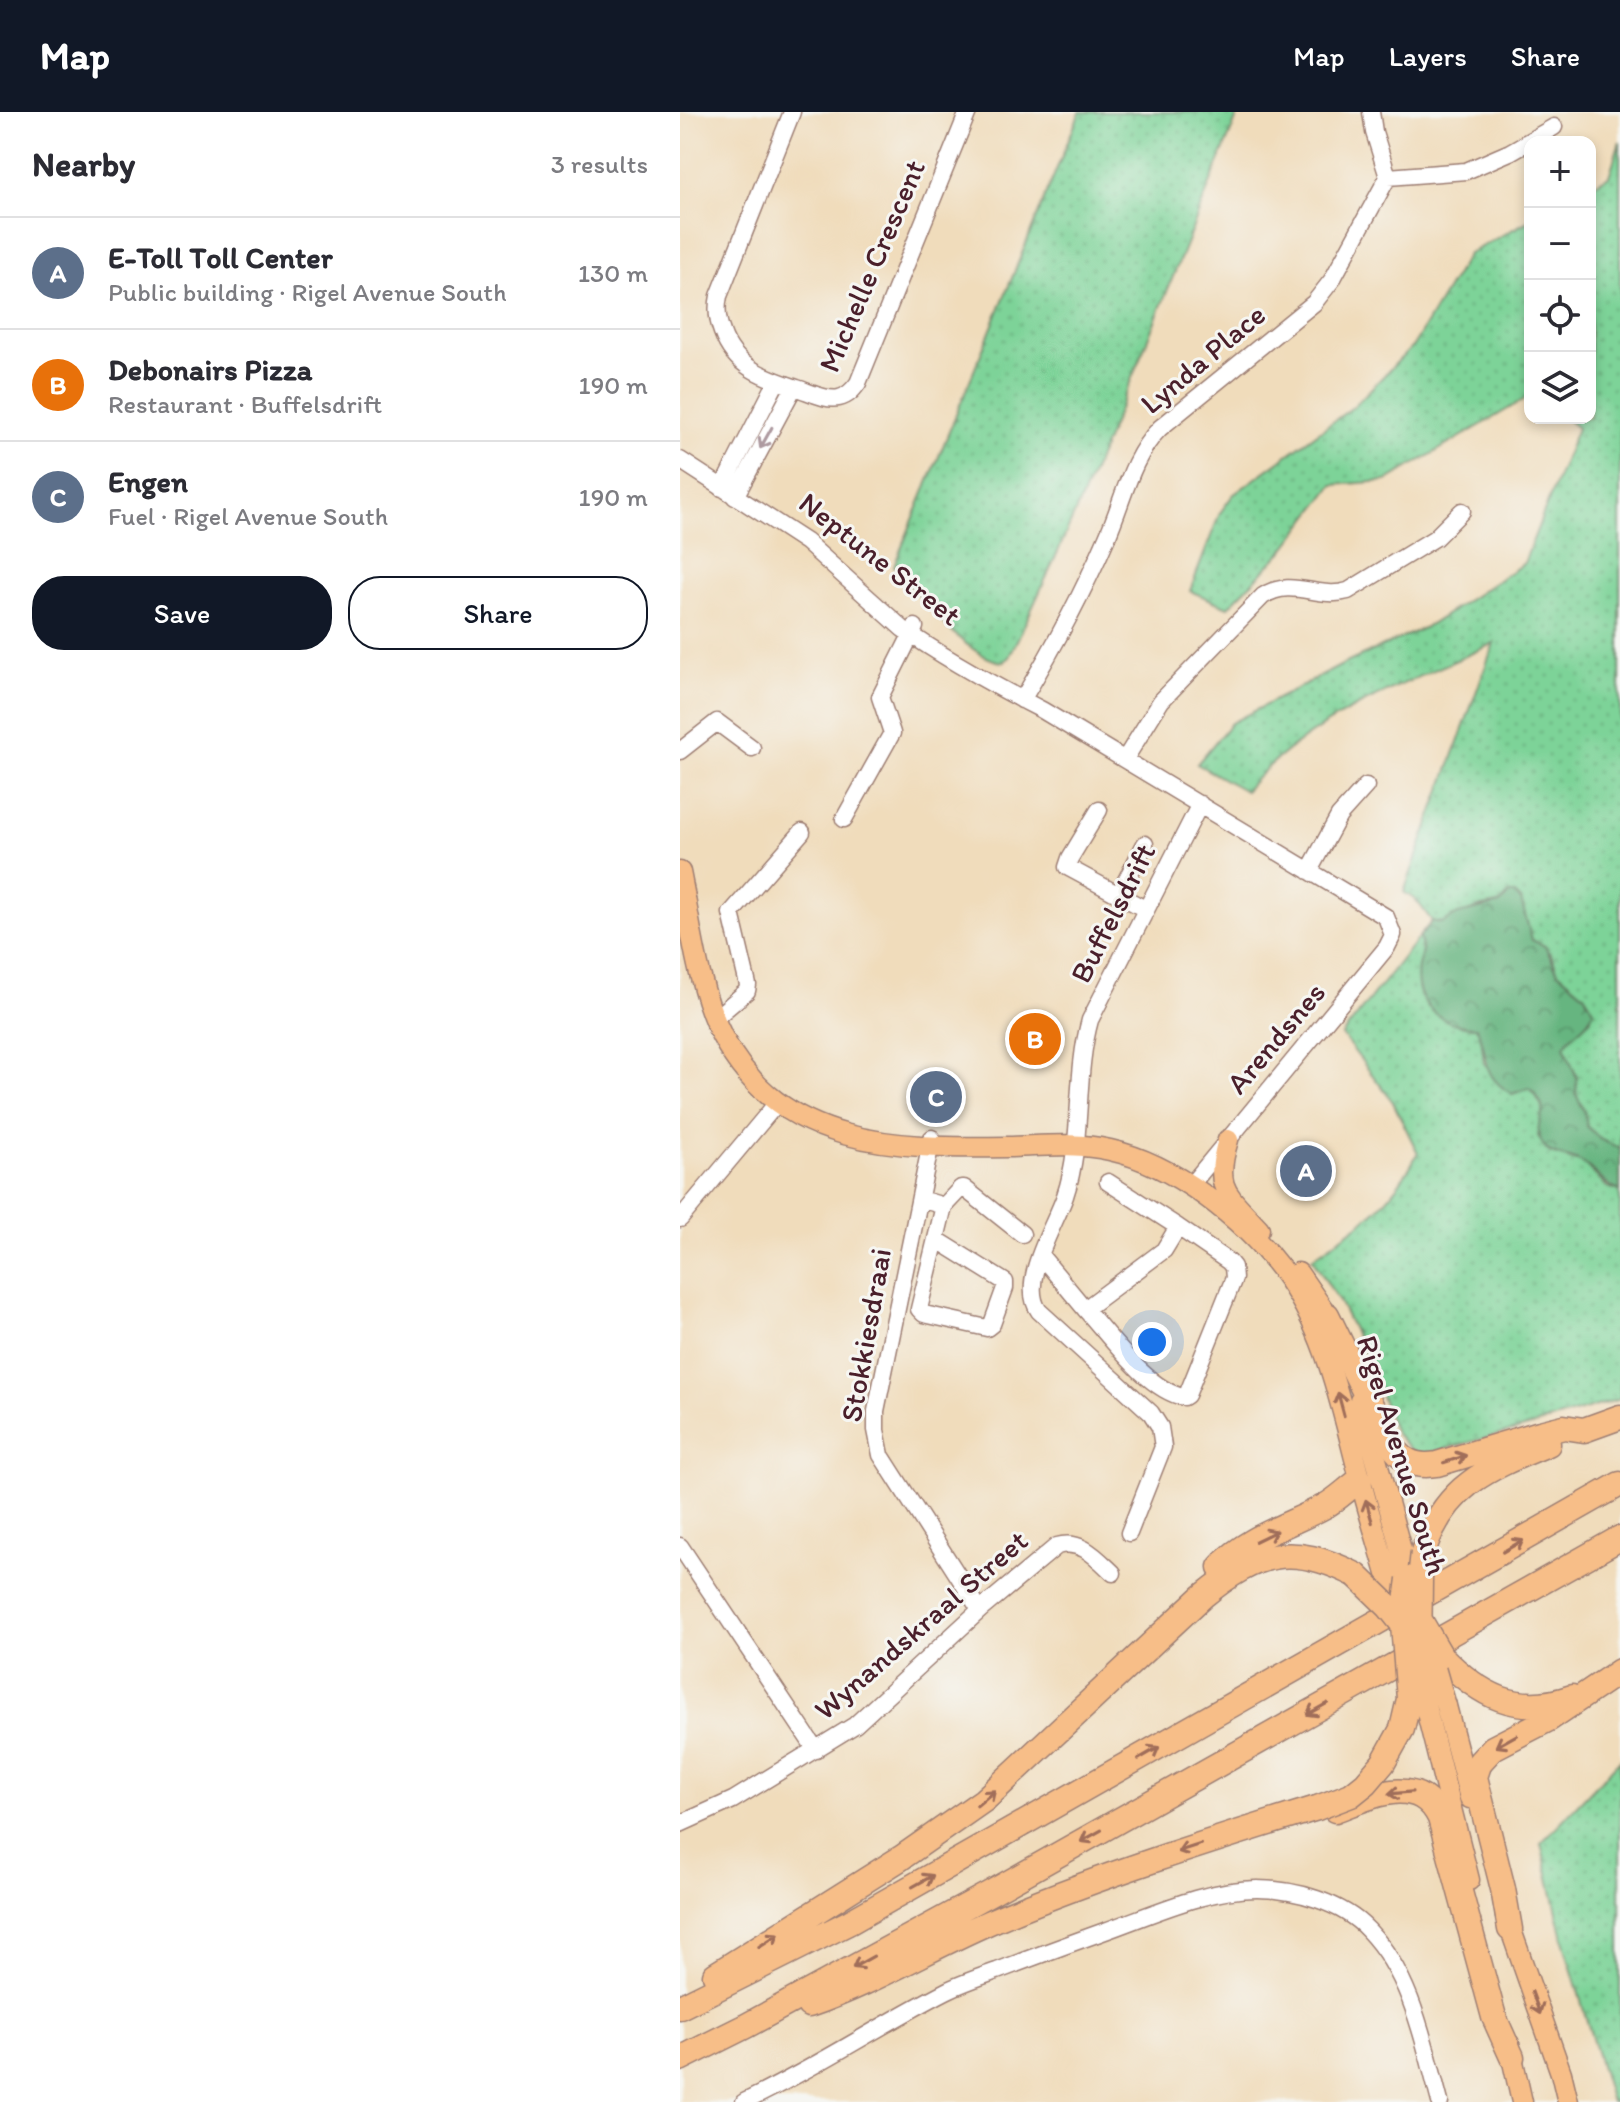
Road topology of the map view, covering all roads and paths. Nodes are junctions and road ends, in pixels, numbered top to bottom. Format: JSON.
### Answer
{"nodes":[{"id":1,"x":792,"y":112,"type":"edge"},
{"id":2,"x":968,"y":112,"type":"edge"},
{"id":3,"x":1371,"y":112,"type":"edge"},
{"id":4,"x":1554,"y":127,"type":"dead end"},
{"id":5,"x":1388,"y":177,"type":"junction"},
{"id":6,"x":777,"y":381,"type":"junction"},
{"id":7,"x":794,"y":387,"type":"junction"},
{"id":8,"x":680,"y":459,"type":"edge"},
{"id":9,"x":730,"y":489,"type":"junction"},
{"id":10,"x":1462,"y":511,"type":"dead end"},
{"id":11,"x":913,"y":631,"type":"junction"},
{"id":12,"x":1023,"y":698,"type":"junction"},
{"id":13,"x":752,"y":748,"type":"dead end"},
{"id":14,"x":680,"y":751,"type":"edge"},
{"id":15,"x":1125,"y":759,"type":"junction"},
{"id":16,"x":1366,"y":786,"type":"dead end"},
{"id":17,"x":1200,"y":804,"type":"junction"},
{"id":18,"x":1099,"y":810,"type":"dead end"},
{"id":19,"x":844,"y":819,"type":"dead end"},
{"id":20,"x":802,"y":832,"type":"dead end"},
{"id":21,"x":1145,"y":844,"type":"dead end"},
{"id":22,"x":1309,"y":871,"type":"junction"},
{"id":23,"x":680,"y":872,"type":"edge"},
{"id":24,"x":1119,"y":894,"type":"junction"},
{"id":25,"x":1145,"y":909,"type":"junction"},
{"id":26,"x":1389,"y":922,"type":"joint"},
{"id":27,"x":714,"y":1019,"type":"junction"},
{"id":28,"x":777,"y":1103,"type":"junction"},
{"id":29,"x":1228,"y":1140,"type":"junction"},
{"id":30,"x":1076,"y":1141,"type":"junction"},
{"id":31,"x":931,"y":1143,"type":"junction"},
{"id":32,"x":1194,"y":1181,"type":"junction"},
{"id":33,"x":1108,"y":1182,"type":"dead end"},
{"id":34,"x":920,"y":1199,"type":"junction"},
{"id":35,"x":944,"y":1206,"type":"junction"},
{"id":36,"x":680,"y":1219,"type":"edge"},
{"id":37,"x":1178,"y":1227,"type":"junction"},
{"id":38,"x":1022,"y":1234,"type":"dead end"},
{"id":39,"x":936,"y":1239,"type":"junction"},
{"id":40,"x":1270,"y":1242,"type":"junction"},
{"id":41,"x":1041,"y":1256,"type":"junction"},
{"id":42,"x":1085,"y":1309,"type":"junction"},
{"id":43,"x":1327,"y":1315,"type":"junction"},
{"id":44,"x":1620,"y":1417,"type":"edge"},
{"id":45,"x":1584,"y":1430,"type":"junction"},
{"id":46,"x":1371,"y":1478,"type":"junction"},
{"id":47,"x":1620,"y":1484,"type":"edge"},
{"id":48,"x":1129,"y":1533,"type":"dead end"},
{"id":49,"x":1620,"y":1538,"type":"edge"},
{"id":50,"x":680,"y":1546,"type":"edge"},
{"id":51,"x":1113,"y":1573,"type":"dead end"},
{"id":52,"x":980,"y":1610,"type":"junction"},
{"id":53,"x":1416,"y":1629,"type":"junction"},
{"id":54,"x":1620,"y":1664,"type":"edge"},
{"id":55,"x":1620,"y":1671,"type":"edge"},
{"id":56,"x":1109,"y":1685,"type":"junction"},
{"id":57,"x":1437,"y":1709,"type":"junction"},
{"id":58,"x":816,"y":1750,"type":"junction"},
{"id":59,"x":680,"y":1824,"type":"edge"},
{"id":60,"x":1231,"y":1835,"type":"junction"},
{"id":61,"x":1510,"y":1929,"type":"junction"},
{"id":62,"x":680,"y":1998,"type":"edge"},
{"id":63,"x":680,"y":2007,"type":"edge"},
{"id":64,"x":746,"y":2026,"type":"junction"},
{"id":65,"x":1512,"y":2057,"type":"junction"},
{"id":66,"x":680,"y":2059,"type":"edge"},
{"id":67,"x":744,"y":2102,"type":"edge"},
{"id":68,"x":1440,"y":2102,"type":"edge"},
{"id":69,"x":1522,"y":2102,"type":"edge"},
{"id":70,"x":1568,"y":2102,"type":"edge"}],
"edges":[{"from":1,"to":6,"type":"street","name":"Michelle Crescent"},
{"from":2,"to":7,"type":"street","name":"Michelle Crescent"},
{"from":3,"to":5,"type":"street"},
{"from":4,"to":5,"type":"street"},
{"from":5,"to":12,"type":"street","name":"Lynda Place"},
{"from":6,"to":7,"type":"street","name":"Michelle Crescent"},
{"from":6,"to":9,"type":"street"},
{"from":7,"to":9,"type":"street","one_way":true},
{"from":8,"to":9,"type":"street","name":"Neptune Street"},
{"from":9,"to":11,"type":"street","name":"Neptune Street"},
{"from":10,"to":15,"type":"street"},
{"from":11,"to":12,"type":"street","name":"Neptune Street"},
{"from":11,"to":19,"type":"street"},
{"from":12,"to":15,"type":"street","name":"Neptune Street"},
{"from":13,"to":14,"type":"street"},
{"from":15,"to":17,"type":"street","name":"Neptune Street"},
{"from":16,"to":22,"type":"street"},
{"from":17,"to":22,"type":"street","name":"Neptune Street"},
{"from":17,"to":25,"type":"street","name":"Buffelsdrift"},
{"from":18,"to":24,"type":"street"},
{"from":20,"to":27,"type":"street"},
{"from":21,"to":24,"type":"street"},
{"from":22,"to":26,"type":"street","name":"Neptune Street"},
{"from":23,"to":27,"type":"main road","name":"Rigel Avenue South"},
{"from":24,"to":25,"type":"street"},
{"from":25,"to":30,"type":"street","name":"Buffelsdrift"},
{"from":26,"to":29,"type":"street","name":"Arendsnes"},
{"from":27,"to":28,"type":"main road","name":"Rigel Avenue South"},
{"from":28,"to":31,"type":"main road","name":"Rigel Avenue South"},
{"from":28,"to":36,"type":"street"},
{"from":29,"to":32,"type":"street","name":"Arendsnes"},
{"from":29,"to":40,"type":"main road"},
{"from":30,"to":31,"type":"main road","name":"Rigel Avenue South"},
{"from":30,"to":32,"type":"main road","name":"Rigel Avenue South"},
{"from":30,"to":41,"type":"street","name":"Buffelsdrift"},
{"from":31,"to":34,"type":"street","name":"Stokkiesdraai"},
{"from":32,"to":40,"type":"main road","name":"Rigel Avenue South"},
{"from":46,"to":32,"type":"main road","name":"Rigel Avenue South","one_way":true},
{"from":33,"to":37,"type":"street"},
{"from":34,"to":35,"type":"street"},
{"from":34,"to":52,"type":"street","name":"Stokkiesdraai"},
{"from":35,"to":38,"type":"street"},
{"from":35,"to":39,"type":"street"},
{"from":37,"to":42,"type":"street"},
{"from":37,"to":42,"type":"street"},
{"from":39,"to":39,"type":"street"},
{"from":40,"to":43,"type":"main road","name":"Rigel Avenue South"},
{"from":41,"to":42,"type":"street"},
{"from":41,"to":48,"type":"street","name":"Buffelsdrift"},
{"from":43,"to":45,"type":"highway","one_way":true},
{"from":43,"to":46,"type":"main road","name":"Rigel Avenue South"},
{"from":44,"to":45,"type":"highway"},
{"from":45,"to":53,"type":"highway","bridge":true},
{"from":46,"to":53,"type":"main road","name":"Rigel Avenue South"},
{"from":53,"to":46,"type":"main road","name":"Rigel Avenue South","one_way":true},
{"from":56,"to":46,"type":"highway","one_way":true},
{"from":63,"to":47,"type":"highway","one_way":true},
{"from":49,"to":64,"type":"highway","one_way":true},
{"from":50,"to":58,"type":"street"},
{"from":51,"to":52,"type":"street","name":"Wynandskraal Street"},
{"from":52,"to":58,"type":"street","name":"Wynandskraal Street"},
{"from":53,"to":54,"type":"highway"},
{"from":53,"to":56,"type":"highway","bridge":true},
{"from":53,"to":57,"type":"main road","name":"Rigel Avenue South","bridge":true},
{"from":53,"to":60,"type":"highway","bridge":true},
{"from":55,"to":61,"type":"highway","one_way":true},
{"from":62,"to":56,"type":"highway","one_way":true},
{"from":57,"to":61,"type":"main road","name":"Rigel Avenue South"},
{"from":57,"to":65,"type":"main road","name":"Rigel Avenue South"},
{"from":58,"to":59,"type":"street","name":"Wynandskraal Street"},
{"from":60,"to":64,"type":"highway","one_way":true},
{"from":65,"to":60,"type":"highway","one_way":true},
{"from":61,"to":70,"type":"main road","name":"Rigel Avenue South","one_way":true},
{"from":64,"to":66,"type":"highway"},
{"from":65,"to":69,"type":"main road","name":"Rigel Avenue South"},
{"from":67,"to":68,"type":"street"}]}
